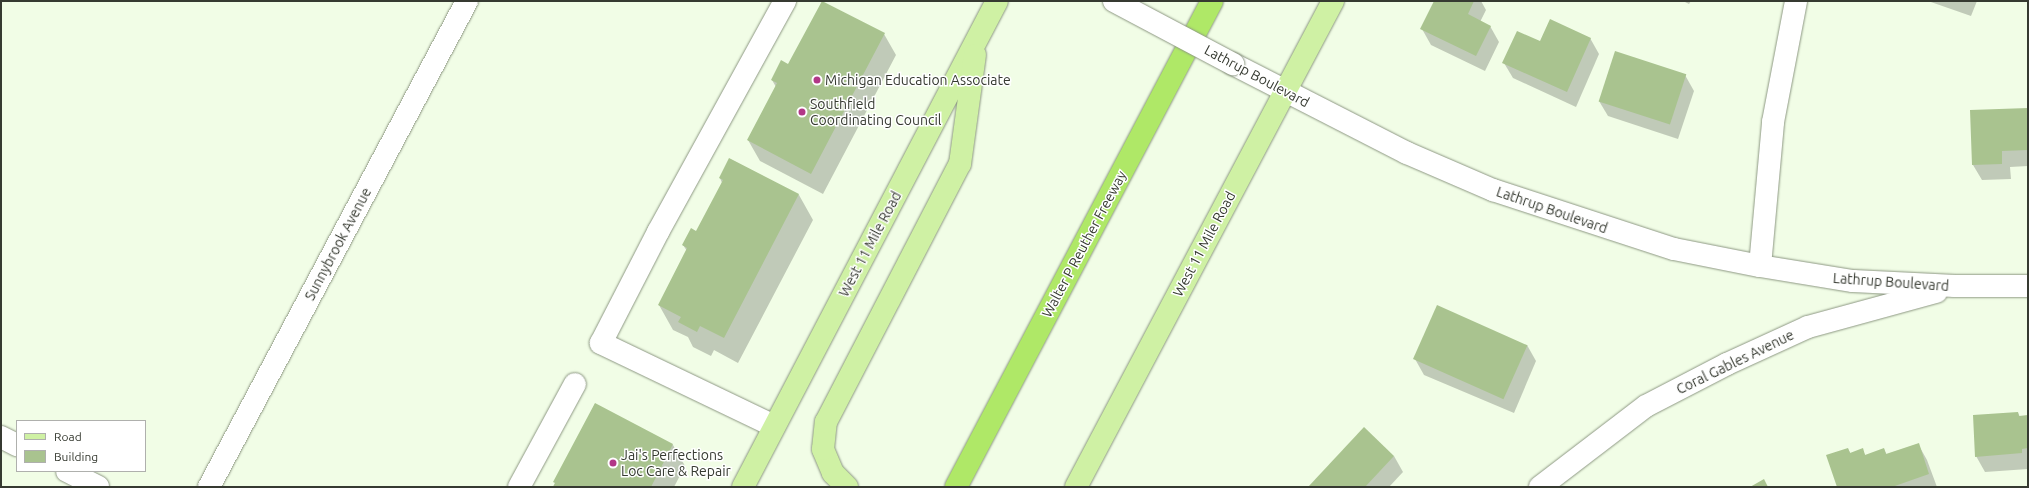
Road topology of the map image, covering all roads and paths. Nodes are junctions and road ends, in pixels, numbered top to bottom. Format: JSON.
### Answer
{"nodes":[{"id":1,"x":467,"y":1,"type":"edge"},
{"id":2,"x":785,"y":1,"type":"edge"},
{"id":3,"x":997,"y":1,"type":"edge"},
{"id":4,"x":1114,"y":1,"type":"edge"},
{"id":5,"x":1212,"y":1,"type":"edge"},
{"id":6,"x":1333,"y":1,"type":"edge"},
{"id":7,"x":1796,"y":1,"type":"edge"},
{"id":8,"x":978,"y":40,"type":"junction"},
{"id":9,"x":1285,"y":92,"type":"junction"},
{"id":10,"x":1760,"y":266,"type":"junction"},
{"id":11,"x":1955,"y":286,"type":"junction"},
{"id":12,"x":2028,"y":286,"type":"edge"},
{"id":13,"x":576,"y":384,"type":"dead end"},
{"id":14,"x":774,"y":426,"type":"junction"},
{"id":15,"x":1,"y":437,"type":"edge"},
{"id":16,"x":16,"y":444,"type":"edge"},
{"id":17,"x":69,"y":472,"type":"edge"},
{"id":18,"x":98,"y":487,"type":"edge"},
{"id":19,"x":209,"y":487,"type":"edge"},
{"id":20,"x":519,"y":487,"type":"edge"},
{"id":21,"x":743,"y":487,"type":"edge"},
{"id":22,"x":847,"y":487,"type":"edge"},
{"id":23,"x":956,"y":487,"type":"edge"},
{"id":24,"x":1076,"y":487,"type":"edge"},
{"id":25,"x":1540,"y":487,"type":"edge"}],
"edges":[{"from":1,"to":19,"type":"street","name":"Sunnybrook Avenue"},
{"from":2,"to":14,"type":"street"},
{"from":3,"to":8,"type":"main road","name":"West 11 Mile Road"},
{"from":4,"to":9,"type":"street","name":"Lathrup Boulevard","bridge":true},
{"from":5,"to":23,"type":"highway","name":"Walter P Reuther Freeway"},
{"from":6,"to":9,"type":"main road","name":"West 11 Mile Road"},
{"from":7,"to":10,"type":"street"},
{"from":8,"to":14,"type":"main road","name":"West 11 Mile Road"},
{"from":8,"to":22,"type":"main road"},
{"from":9,"to":10,"type":"street","name":"Lathrup Boulevard"},
{"from":9,"to":24,"type":"main road","name":"West 11 Mile Road"},
{"from":10,"to":11,"type":"street","name":"Lathrup Boulevard"},
{"from":11,"to":12,"type":"street","name":"Lathrup Boulevard"},
{"from":11,"to":25,"type":"street","name":"Coral Gables Avenue"},
{"from":13,"to":20,"type":"street"},
{"from":14,"to":21,"type":"main road","name":"West 11 Mile Road"},
{"from":15,"to":16,"type":"street"},
{"from":17,"to":18,"type":"street"}]}
